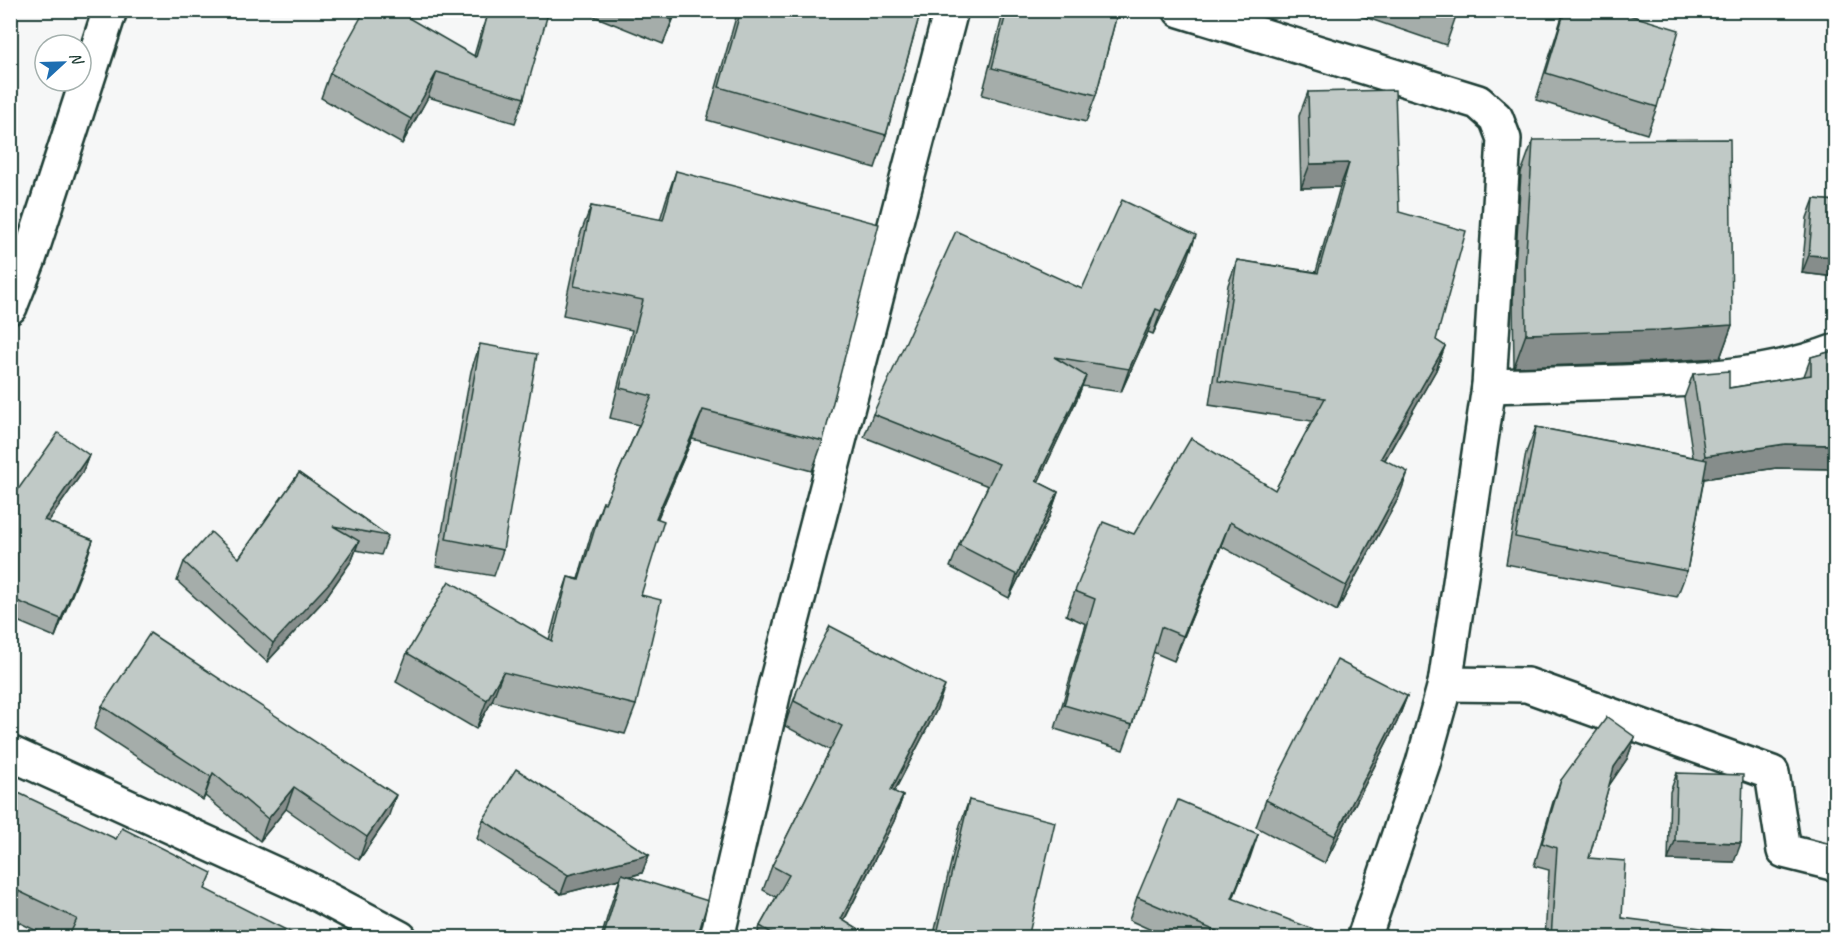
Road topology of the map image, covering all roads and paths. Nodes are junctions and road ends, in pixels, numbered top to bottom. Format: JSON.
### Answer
{"nodes":[{"id":1,"x":110,"y":10,"type":"edge"},
{"id":2,"x":951,"y":10,"type":"edge"},
{"id":3,"x":1180,"y":10,"type":"edge"},
{"id":4,"x":10,"y":307,"type":"edge"},
{"id":5,"x":1836,"y":351,"type":"edge"},
{"id":6,"x":1489,"y":386,"type":"junction"},
{"id":7,"x":1445,"y":684,"type":"junction"},
{"id":8,"x":10,"y":753,"type":"edge"},
{"id":9,"x":1836,"y":864,"type":"edge"},
{"id":10,"x":400,"y":938,"type":"edge"},
{"id":11,"x":717,"y":938,"type":"edge"},
{"id":12,"x":1364,"y":938,"type":"edge"}],
"edges":[{"from":1,"to":4,"type":"street"},
{"from":2,"to":11,"type":"street"},
{"from":3,"to":6,"type":"street"},
{"from":5,"to":6,"type":"street"},
{"from":6,"to":7,"type":"street"},
{"from":7,"to":9,"type":"street"},
{"from":7,"to":12,"type":"street"},
{"from":8,"to":10,"type":"street"}]}
